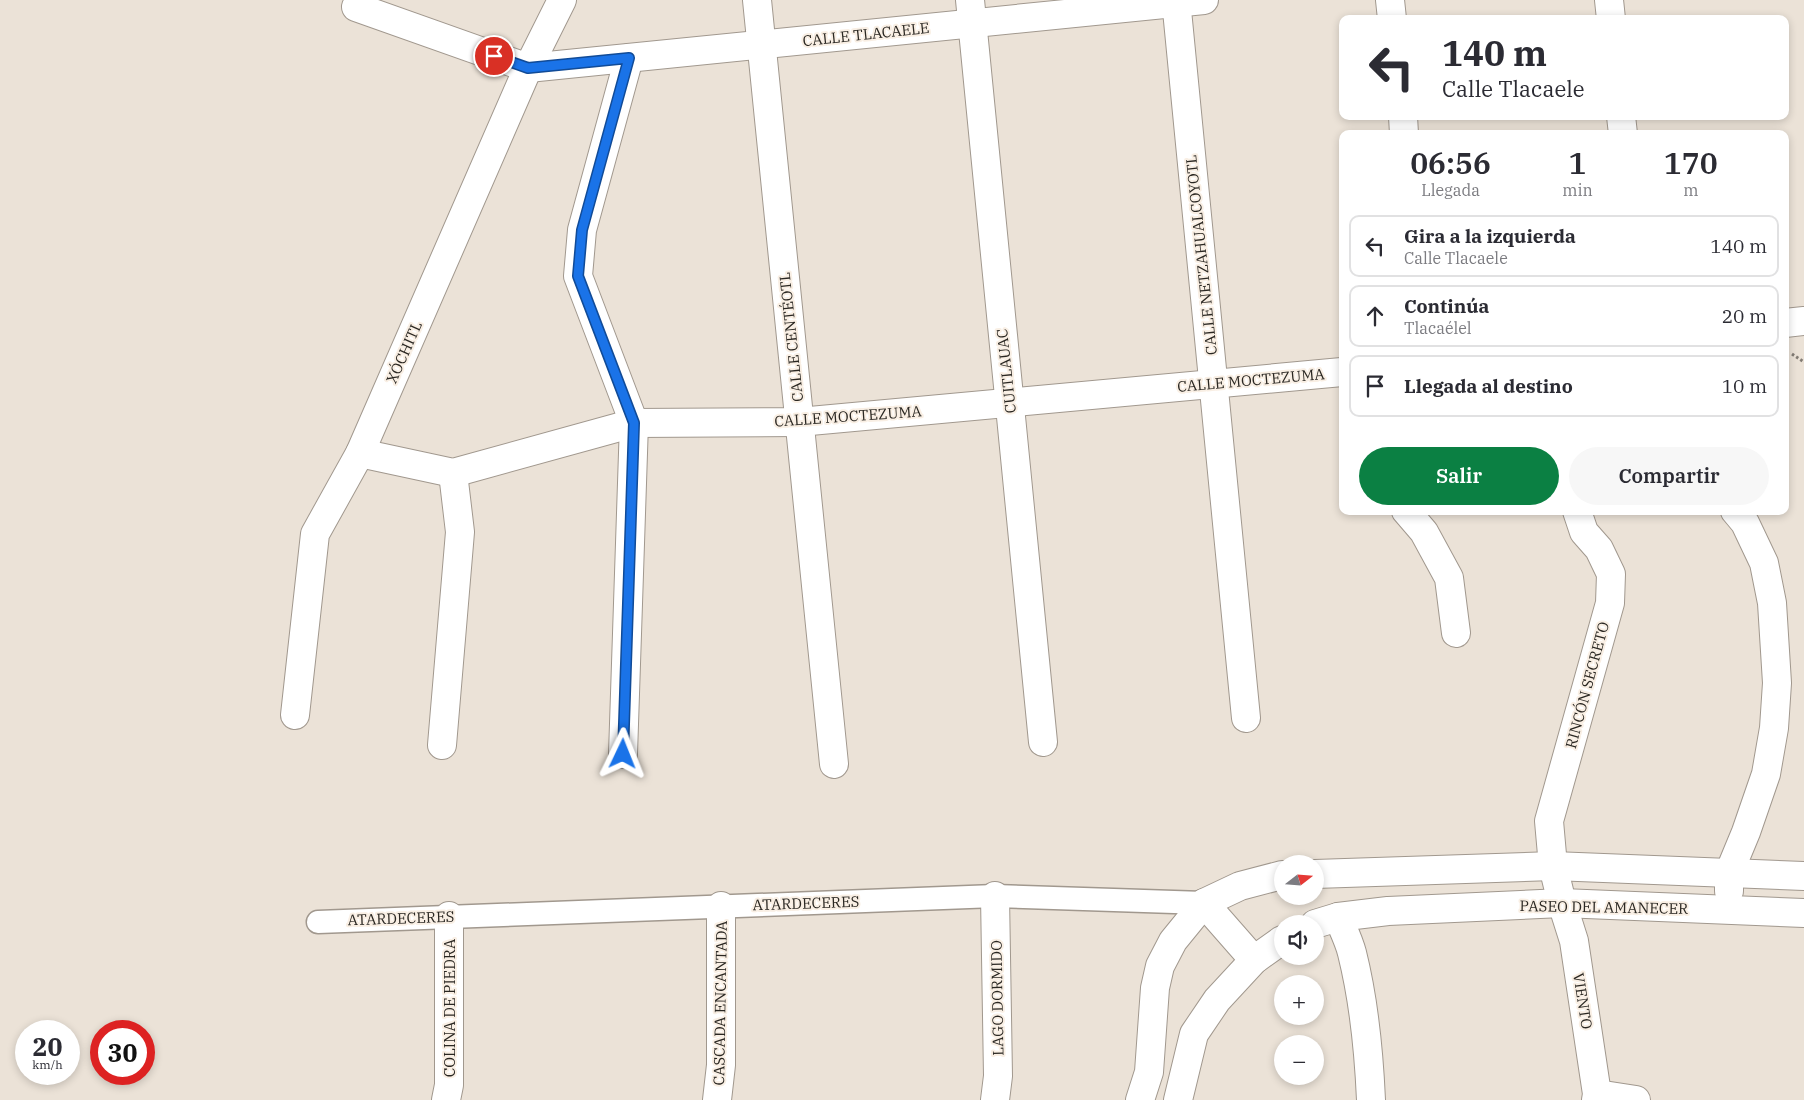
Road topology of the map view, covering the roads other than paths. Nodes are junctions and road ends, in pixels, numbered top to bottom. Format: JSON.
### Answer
{"nodes":[{"id":1,"x":562,"y":0,"type":"edge"},
{"id":2,"x":757,"y":0,"type":"edge"},
{"id":3,"x":1204,"y":0,"type":"edge"},
{"id":4,"x":1390,"y":0,"type":"edge"},
{"id":5,"x":1609,"y":0,"type":"edge"},
{"id":6,"x":1176,"y":1,"type":"edge"},
{"id":7,"x":356,"y":7,"type":"dead end"},
{"id":8,"x":971,"y":12,"type":"edge"},
{"id":9,"x":1392,"y":15,"type":"edge"},
{"id":10,"x":1611,"y":15,"type":"edge"},
{"id":11,"x":761,"y":45,"type":"junction"},
{"id":12,"x":629,"y":58,"type":"junction"},
{"id":13,"x":528,"y":68,"type":"junction"},
{"id":14,"x":1804,"y":321,"type":"edge"},
{"id":15,"x":1789,"y":323,"type":"edge"},
{"id":16,"x":1339,"y":372,"type":"edge"},
{"id":17,"x":1213,"y":383,"type":"junction"},
{"id":18,"x":1009,"y":402,"type":"junction"},
{"id":19,"x":799,"y":422,"type":"junction"},
{"id":20,"x":634,"y":423,"type":"junction"},
{"id":21,"x":360,"y":453,"type":"junction"},
{"id":22,"x":453,"y":473,"type":"junction"},
{"id":23,"x":1409,"y":515,"type":"edge"},
{"id":24,"x":1578,"y":515,"type":"edge"},
{"id":25,"x":1738,"y":515,"type":"edge"},
{"id":26,"x":1456,"y":633,"type":"dead end"},
{"id":27,"x":295,"y":716,"type":"dead end"},
{"id":28,"x":1246,"y":718,"type":"dead end"},
{"id":29,"x":1043,"y":742,"type":"dead end"},
{"id":30,"x":442,"y":745,"type":"dead end"},
{"id":31,"x":623,"y":754,"type":"dead end"},
{"id":32,"x":834,"y":764,"type":"dead end"},
{"id":33,"x":1553,"y":866,"type":"junction"},
{"id":34,"x":1729,"y":873,"type":"junction"},
{"id":35,"x":1324,"y":874,"type":"edge"},
{"id":36,"x":1804,"y":876,"type":"edge"},
{"id":37,"x":1274,"y":877,"type":"edge"},
{"id":38,"x":995,"y":896,"type":"junction"},
{"id":39,"x":1204,"y":903,"type":"junction"},
{"id":40,"x":1562,"y":903,"type":"junction"},
{"id":41,"x":721,"y":906,"type":"junction"},
{"id":42,"x":1729,"y":909,"type":"junction"},
{"id":43,"x":1804,"y":913,"type":"edge"},
{"id":44,"x":450,"y":916,"type":"junction"},
{"id":45,"x":1326,"y":921,"type":"edge"},
{"id":46,"x":318,"y":922,"type":"dead end"},
{"id":47,"x":1274,"y":946,"type":"edge"},
{"id":48,"x":1254,"y":960,"type":"junction"},
{"id":49,"x":1597,"y":1097,"type":"edge"},
{"id":50,"x":446,"y":1100,"type":"edge"},
{"id":51,"x":717,"y":1100,"type":"edge"},
{"id":52,"x":996,"y":1100,"type":"edge"},
{"id":53,"x":1140,"y":1100,"type":"edge"},
{"id":54,"x":1178,"y":1100,"type":"edge"},
{"id":55,"x":1371,"y":1100,"type":"edge"},
{"id":56,"x":1636,"y":1100,"type":"edge"}],
"edges":[{"from":1,"to":13,"type":"street","name":"XÓCHITL"},
{"from":2,"to":11,"type":"street","name":"CALLE CENTÉOTL"},
{"from":3,"to":6,"type":"street","name":"CALLE TLACAELE"},
{"from":4,"to":9,"type":"street"},
{"from":5,"to":10,"type":"street"},
{"from":6,"to":8,"type":"street","name":"CALLE TLACAELE"},
{"from":6,"to":17,"type":"street","name":"CALLE NETZAHUALCOYOTL"},
{"from":7,"to":13,"type":"street"},
{"from":8,"to":11,"type":"street","name":"CALLE TLACAELE"},
{"from":8,"to":18,"type":"street","name":"CUITLAUAC"},
{"from":11,"to":12,"type":"street","name":"CALLE TLACAELE"},
{"from":11,"to":19,"type":"street","name":"CALLE CENTÉOTL"},
{"from":12,"to":13,"type":"street","name":"CALLE TLACAELE"},
{"from":12,"to":20,"type":"street"},
{"from":13,"to":21,"type":"street","name":"XÓCHITL"},
{"from":14,"to":15,"type":"street"},
{"from":16,"to":17,"type":"street","name":"CALLE MOCTEZUMA"},
{"from":17,"to":18,"type":"street","name":"CALLE MOCTEZUMA"},
{"from":17,"to":28,"type":"street","name":"CALLE NETZAHUALCOYOTL"},
{"from":18,"to":19,"type":"street","name":"CALLE MOCTEZUMA"},
{"from":18,"to":29,"type":"street","name":"CUITLAUAC"},
{"from":19,"to":20,"type":"street","name":"CALLE MOCTEZUMA"},
{"from":19,"to":32,"type":"street","name":"CALLE CENTÉOTL"},
{"from":20,"to":22,"type":"street","name":"CALLE MOCTEZUMA"},
{"from":20,"to":31,"type":"street"},
{"from":21,"to":22,"type":"street","name":"CALLE MOCTEZUMA"},
{"from":21,"to":27,"type":"street","name":"XÓCHITL"},
{"from":22,"to":30,"type":"street"},
{"from":23,"to":26,"type":"street"},
{"from":24,"to":33,"type":"street","name":"RINCÓN SECRETO"},
{"from":25,"to":34,"type":"street"},
{"from":33,"to":34,"type":"street"},
{"from":33,"to":35,"type":"street"},
{"from":33,"to":40,"type":"street","name":"RINCÓN SECRETO"},
{"from":34,"to":36,"type":"street"},
{"from":34,"to":42,"type":"street"},
{"from":37,"to":39,"type":"street"},
{"from":38,"to":39,"type":"street","name":"ATARDECERES"},
{"from":38,"to":41,"type":"street","name":"ATARDECERES"},
{"from":38,"to":52,"type":"street","name":"LAGO DORMIDO"},
{"from":39,"to":48,"type":"street"},
{"from":39,"to":53,"type":"street"},
{"from":40,"to":42,"type":"street","name":"PASEO DEL AMANECER"},
{"from":40,"to":45,"type":"street","name":"PASEO DEL AMANECER"},
{"from":40,"to":49,"type":"street","name":"VIENTO"},
{"from":41,"to":44,"type":"street","name":"ATARDECERES"},
{"from":41,"to":51,"type":"street","name":"CASCADA ENCANTADA"},
{"from":42,"to":43,"type":"street","name":"PASEO DEL AMANECER"},
{"from":44,"to":46,"type":"street","name":"ATARDECERES"},
{"from":44,"to":50,"type":"street","name":"COLINA DE PIEDRA"},
{"from":45,"to":55,"type":"street"},
{"from":47,"to":48,"type":"street"},
{"from":48,"to":54,"type":"street"},
{"from":49,"to":56,"type":"street"}]}
